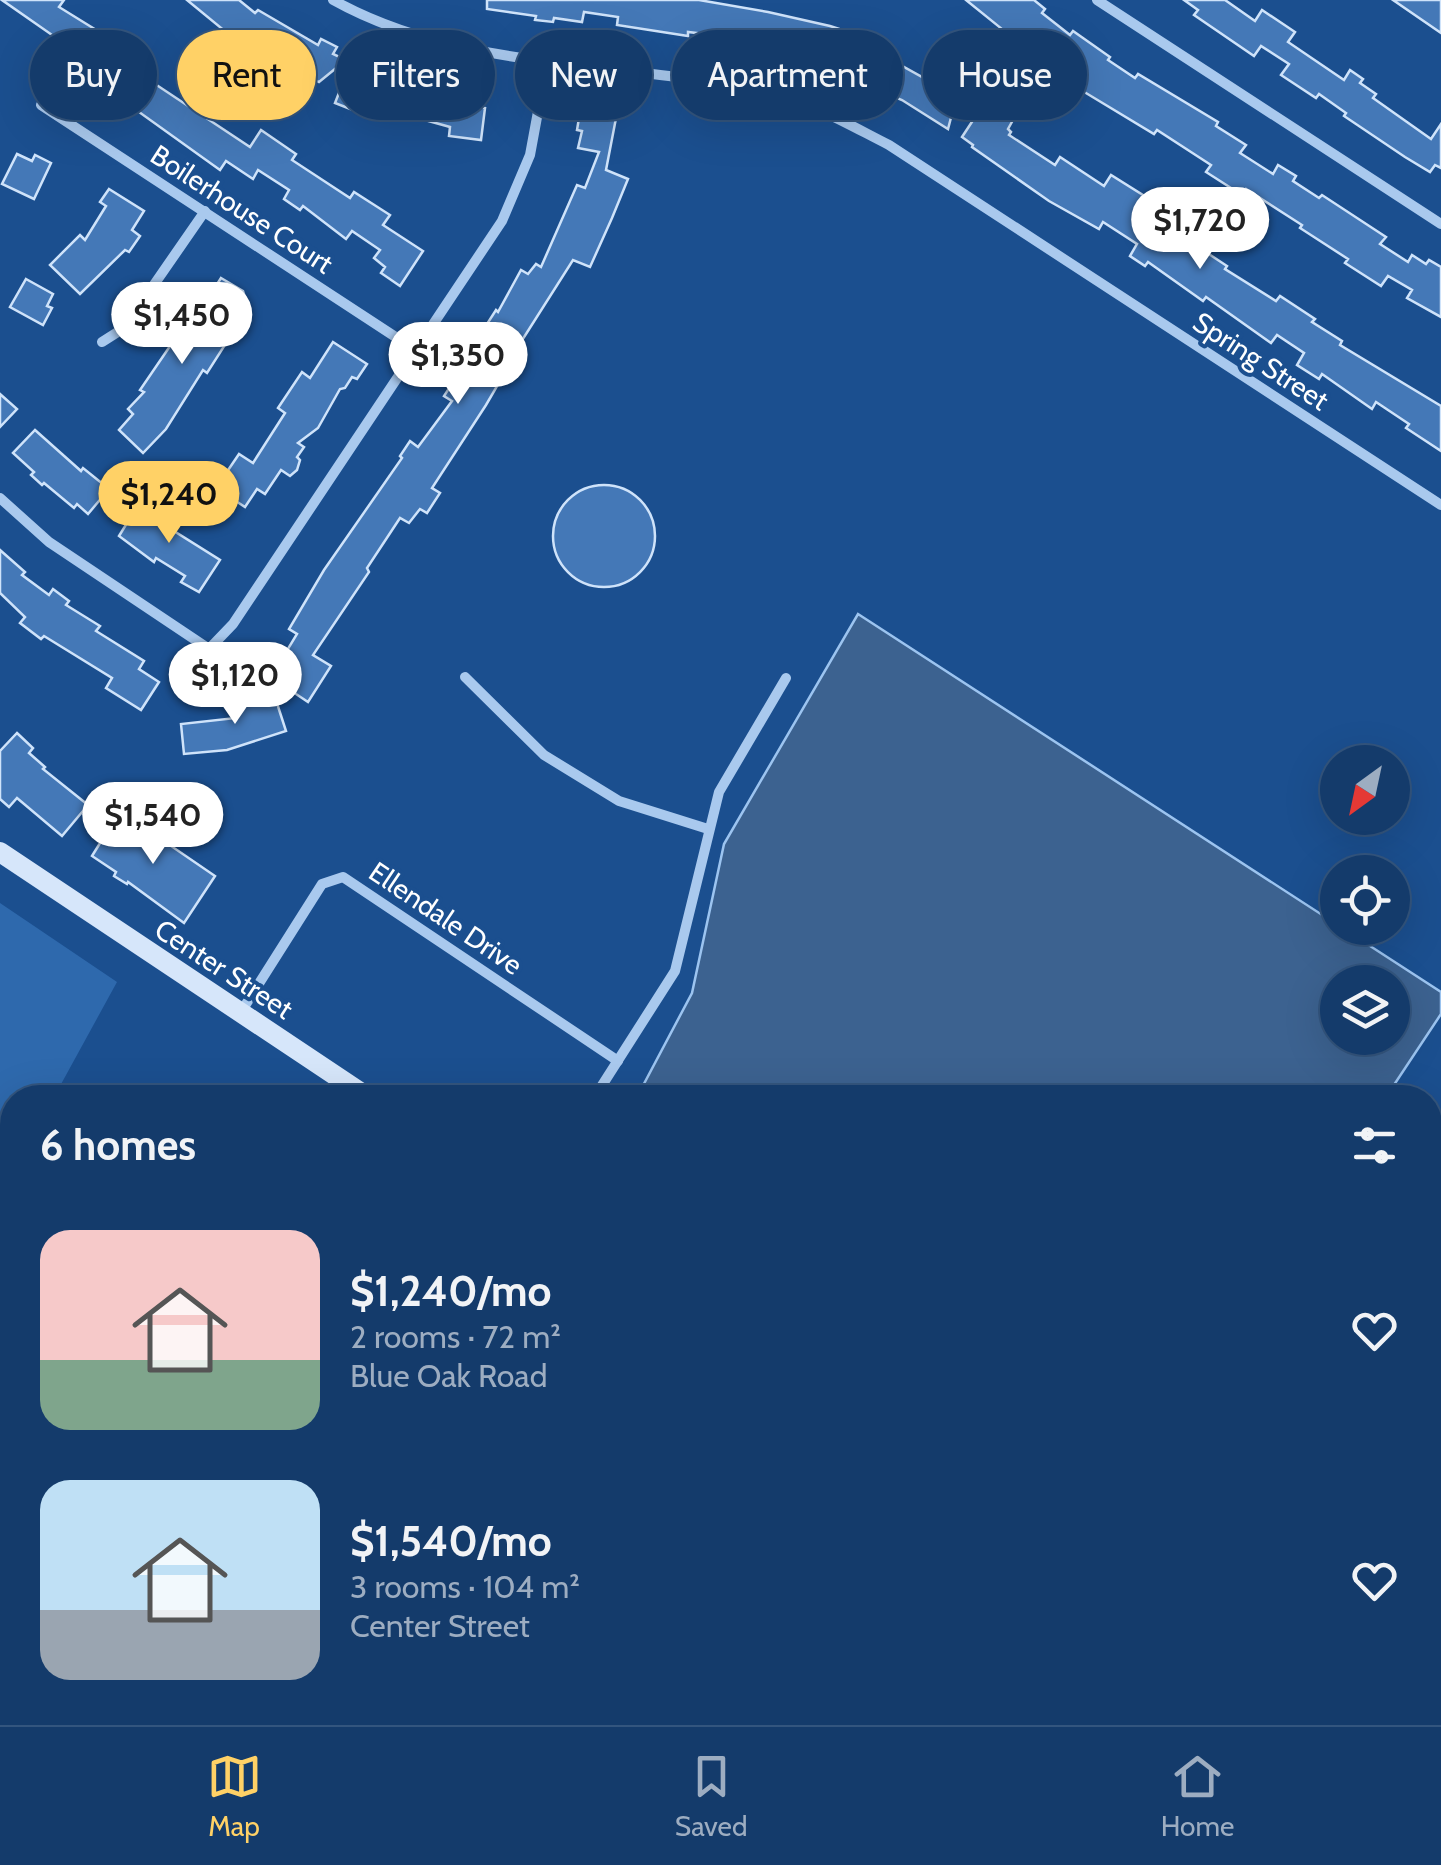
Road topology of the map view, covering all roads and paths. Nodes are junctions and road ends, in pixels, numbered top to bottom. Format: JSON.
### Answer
{"nodes":[{"id":1,"x":333,"y":0,"type":"edge"},
{"id":2,"x":1097,"y":0,"type":"edge"},
{"id":3,"x":515,"y":57,"type":"edge"},
{"id":4,"x":652,"y":75,"type":"edge"},
{"id":5,"x":64,"y":120,"type":"edge"},
{"id":6,"x":536,"y":120,"type":"edge"},
{"id":7,"x":205,"y":212,"type":"junction"},
{"id":8,"x":1441,"y":224,"type":"edge"},
{"id":9,"x":102,"y":342,"type":"dead end"},
{"id":10,"x":417,"y":351,"type":"junction"},
{"id":11,"x":0,"y":498,"type":"edge"},
{"id":12,"x":1441,"y":504,"type":"edge"},
{"id":13,"x":465,"y":677,"type":"dead end"},
{"id":14,"x":786,"y":678,"type":"dead end"},
{"id":15,"x":708,"y":829,"type":"junction"},
{"id":16,"x":0,"y":852,"type":"edge"},
{"id":17,"x":241,"y":1012,"type":"junction"},
{"id":18,"x":618,"y":1060,"type":"junction"},
{"id":19,"x":350,"y":1085,"type":"edge"},
{"id":20,"x":602,"y":1085,"type":"edge"}],
"edges":[{"from":1,"to":3,"type":"street","name":"Spring Street"},
{"from":2,"to":8,"type":"street"},
{"from":4,"to":12,"type":"street","name":"Spring Street"},
{"from":5,"to":7,"type":"street","name":"Boilerhouse Court"},
{"from":6,"to":10,"type":"street"},
{"from":7,"to":9,"type":"street"},
{"from":7,"to":10,"type":"street","name":"Boilerhouse Court"},
{"from":10,"to":11,"type":"street"},
{"from":13,"to":15,"type":"street"},
{"from":14,"to":15,"type":"street"},
{"from":15,"to":18,"type":"street"},
{"from":16,"to":17,"type":"street","name":"Center Street"},
{"from":17,"to":18,"type":"street","name":"Ellendale Drive"},
{"from":17,"to":19,"type":"street","name":"Center Street"},
{"from":18,"to":20,"type":"street"}]}
